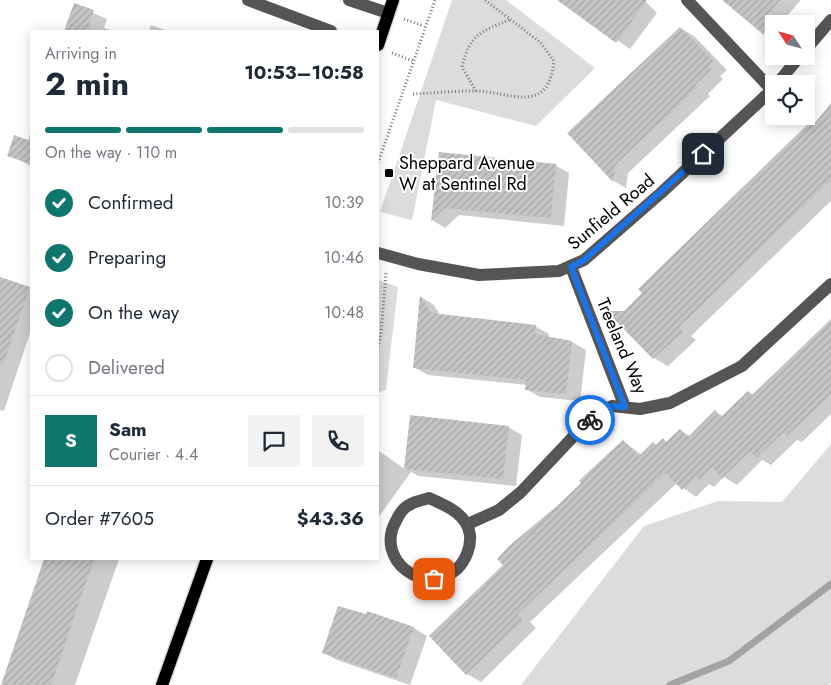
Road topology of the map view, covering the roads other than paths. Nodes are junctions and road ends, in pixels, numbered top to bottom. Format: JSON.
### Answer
{"nodes":[{"id":1,"x":248,"y":0,"type":"edge"},
{"id":2,"x":349,"y":0,"type":"edge"},
{"id":3,"x":393,"y":0,"type":"edge"},
{"id":4,"x":687,"y":0,"type":"edge"},
{"id":5,"x":388,"y":13,"type":"junction"},
{"id":6,"x":831,"y":20,"type":"edge"},
{"id":7,"x":328,"y":30,"type":"edge"},
{"id":8,"x":815,"y":39,"type":"edge"},
{"id":9,"x":379,"y":43,"type":"edge"},
{"id":10,"x":793,"y":65,"type":"edge"},
{"id":11,"x":785,"y":75,"type":"edge"},
{"id":12,"x":765,"y":77,"type":"edge"},
{"id":13,"x":765,"y":96,"type":"edge"},
{"id":14,"x":383,"y":255,"type":"edge"},
{"id":15,"x":571,"y":267,"type":"junction"},
{"id":16,"x":831,"y":284,"type":"edge"},
{"id":17,"x":625,"y":407,"type":"junction"},
{"id":18,"x":468,"y":524,"type":"junction"},
{"id":19,"x":207,"y":560,"type":"edge"},
{"id":20,"x":162,"y":685,"type":"edge"}],
"edges":[{"from":1,"to":7,"type":"street"},
{"from":2,"to":5,"type":"street"},
{"from":3,"to":5,"type":"main road"},
{"from":4,"to":12,"type":"street"},
{"from":5,"to":9,"type":"main road"},
{"from":6,"to":8,"type":"street"},
{"from":10,"to":11,"type":"street","name":"Sunfield Road"},
{"from":13,"to":15,"type":"street","name":"Sunfield Road"},
{"from":14,"to":15,"type":"street","name":"Sunfield Road"},
{"from":15,"to":17,"type":"street","name":"Treeland Way"},
{"from":16,"to":17,"type":"street","name":"Treeland Way"},
{"from":17,"to":18,"type":"street"},
{"from":18,"to":18,"type":"street"},
{"from":19,"to":20,"type":"main road"}]}
